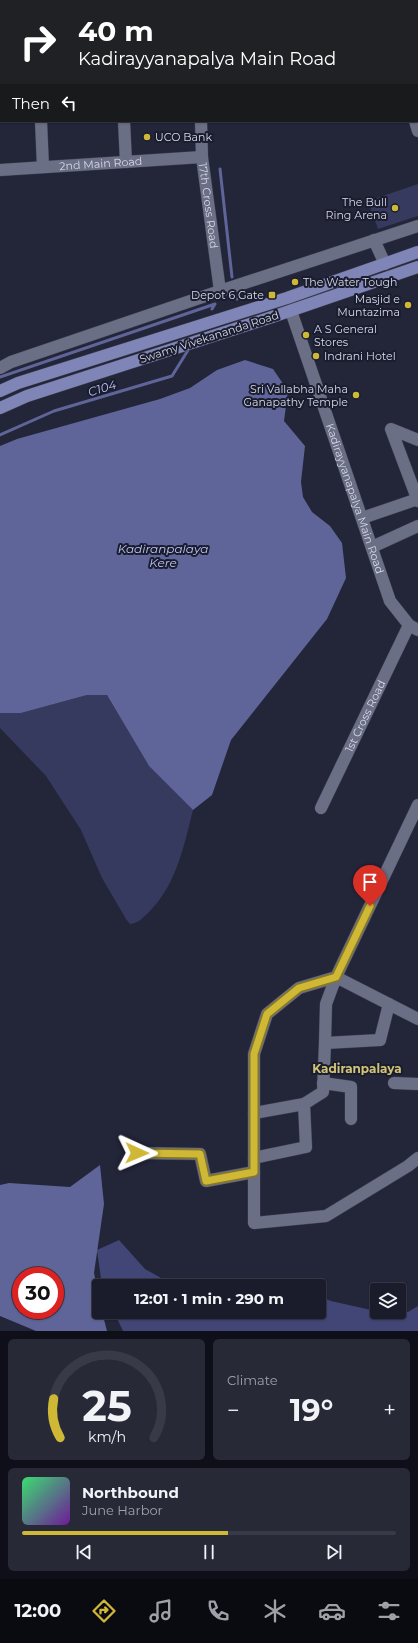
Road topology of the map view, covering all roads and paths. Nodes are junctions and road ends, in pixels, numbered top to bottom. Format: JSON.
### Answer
{"nodes":[{"id":1,"x":41,"y":122,"type":"edge"},
{"id":2,"x":124,"y":122,"type":"edge"},
{"id":3,"x":202,"y":122,"type":"edge"},
{"id":4,"x":202,"y":157,"type":"junction"},
{"id":5,"x":126,"y":162,"type":"junction"},
{"id":6,"x":43,"y":167,"type":"junction"},
{"id":7,"x":0,"y":170,"type":"edge"},
{"id":8,"x":418,"y":226,"type":"edge"},
{"id":9,"x":374,"y":240,"type":"junction"},
{"id":10,"x":418,"y":252,"type":"edge"},
{"id":11,"x":385,"y":264,"type":"junction"},
{"id":12,"x":418,"y":267,"type":"edge"},
{"id":13,"x":220,"y":291,"type":"junction"},
{"id":14,"x":291,"y":311,"type":"junction"},
{"id":15,"x":0,"y":368,"type":"edge"},
{"id":16,"x":0,"y":391,"type":"edge"},
{"id":17,"x":0,"y":408,"type":"edge"},
{"id":18,"x":418,"y":440,"type":"edge"},
{"id":19,"x":418,"y":500,"type":"edge"},
{"id":20,"x":362,"y":518,"type":"junction"},
{"id":21,"x":418,"y":526,"type":"edge"},
{"id":22,"x":372,"y":547,"type":"junction"},
{"id":23,"x":414,"y":627,"type":"edge"},
{"id":24,"x":418,"y":805,"type":"edge"},
{"id":25,"x":321,"y":808,"type":"dead end"},
{"id":26,"x":336,"y":977,"type":"junction"},
{"id":27,"x":389,"y":1004,"type":"junction"},
{"id":28,"x":418,"y":1019,"type":"edge"},
{"id":29,"x":325,"y":1043,"type":"junction"},
{"id":30,"x":323,"y":1083,"type":"junction"},
{"id":31,"x":394,"y":1083,"type":"dead end"},
{"id":32,"x":418,"y":1084,"type":"edge"},
{"id":33,"x":304,"y":1104,"type":"junction"},
{"id":34,"x":254,"y":1114,"type":"junction"},
{"id":35,"x":351,"y":1119,"type":"dead end"},
{"id":36,"x":137,"y":1153,"type":"dead end"},
{"id":37,"x":254,"y":1158,"type":"junction"},
{"id":38,"x":418,"y":1158,"type":"edge"},
{"id":39,"x":254,"y":1172,"type":"junction"}],
"edges":[{"from":1,"to":6,"type":"street"},
{"from":2,"to":5,"type":"street"},
{"from":3,"to":4,"type":"street","name":"17th Cross Road"},
{"from":4,"to":5,"type":"street","name":"2nd Main Road"},
{"from":4,"to":13,"type":"street","name":"17th Cross Road"},
{"from":5,"to":6,"type":"street","name":"2nd Main Road"},
{"from":6,"to":7,"type":"street","name":"2nd Main Road"},
{"from":8,"to":9,"type":"street"},
{"from":9,"to":11,"type":"street"},
{"from":9,"to":13,"type":"street"},
{"from":10,"to":11,"type":"main road","name":"Swamy Vivekananda Road"},
{"from":11,"to":16,"type":"main road","name":"Swamy Vivekananda Road"},
{"from":12,"to":14,"type":"main road","name":"Swamy Vivekananda Road"},
{"from":13,"to":15,"type":"street"},
{"from":14,"to":17,"type":"main road","name":"Swamy Vivekananda Road"},
{"from":14,"to":20,"type":"street","name":"Kadirayyanapalya Main Road"},
{"from":18,"to":19,"type":"street"},
{"from":19,"to":20,"type":"street"},
{"from":20,"to":22,"type":"street","name":"Kadirayyanapalya Main Road"},
{"from":21,"to":22,"type":"street"},
{"from":22,"to":23,"type":"street","name":"Kadirayyanapalya Main Road"},
{"from":23,"to":25,"type":"street","name":"1st Cross Road"},
{"from":24,"to":26,"type":"street"},
{"from":26,"to":27,"type":"street"},
{"from":26,"to":29,"type":"street"},
{"from":26,"to":34,"type":"street"},
{"from":27,"to":28,"type":"street"},
{"from":27,"to":29,"type":"street"},
{"from":29,"to":30,"type":"street"},
{"from":30,"to":33,"type":"street"},
{"from":30,"to":35,"type":"street"},
{"from":31,"to":32,"type":"street"},
{"from":33,"to":34,"type":"street"},
{"from":33,"to":37,"type":"street"},
{"from":34,"to":37,"type":"street"},
{"from":36,"to":39,"type":"street"},
{"from":37,"to":39,"type":"street"},
{"from":38,"to":39,"type":"street"}]}
